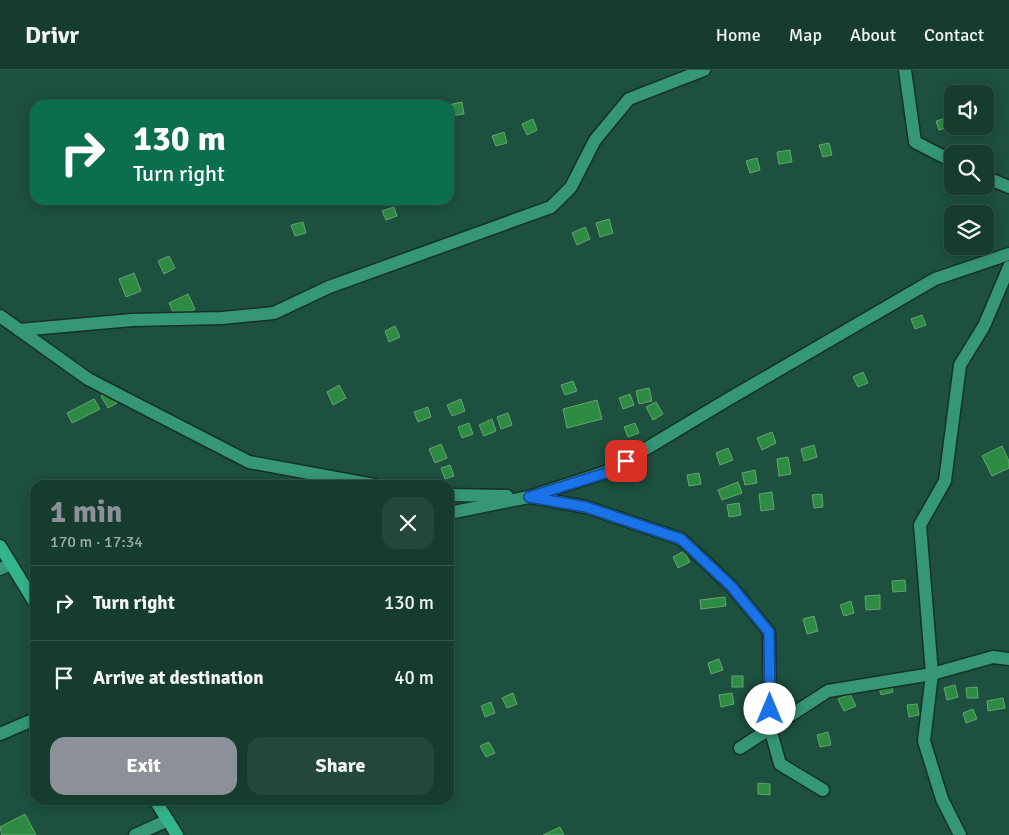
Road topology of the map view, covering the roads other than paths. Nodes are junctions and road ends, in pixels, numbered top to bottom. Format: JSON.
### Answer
{"nodes":[{"id":1,"x":704,"y":70,"type":"edge"},
{"id":2,"x":905,"y":70,"type":"edge"},
{"id":3,"x":944,"y":157,"type":"edge"},
{"id":4,"x":994,"y":181,"type":"edge"},
{"id":5,"x":1009,"y":187,"type":"edge"},
{"id":6,"x":1009,"y":254,"type":"edge"},
{"id":7,"x":1009,"y":267,"type":"edge"},
{"id":8,"x":0,"y":316,"type":"edge"},
{"id":9,"x":19,"y":330,"type":"junction"},
{"id":10,"x":347,"y":480,"type":"edge"},
{"id":11,"x":454,"y":495,"type":"edge"},
{"id":12,"x":529,"y":497,"type":"junction"},
{"id":13,"x":454,"y":512,"type":"edge"},
{"id":14,"x":0,"y":546,"type":"edge"},
{"id":15,"x":5,"y":566,"type":"edge"},
{"id":16,"x":30,"y":597,"type":"edge"},
{"id":17,"x":1009,"y":658,"type":"edge"},
{"id":18,"x":932,"y":674,"type":"junction"},
{"id":19,"x":30,"y":721,"type":"edge"},
{"id":20,"x":770,"y":728,"type":"junction"},
{"id":21,"x":0,"y":734,"type":"edge"},
{"id":22,"x":740,"y":748,"type":"dead end"},
{"id":23,"x":823,"y":790,"type":"dead end"},
{"id":24,"x":159,"y":805,"type":"edge"},
{"id":25,"x":168,"y":820,"type":"junction"},
{"id":26,"x":135,"y":835,"type":"edge"},
{"id":27,"x":177,"y":835,"type":"edge"},
{"id":28,"x":960,"y":835,"type":"edge"}],
"edges":[{"from":1,"to":9,"type":"street"},
{"from":2,"to":3,"type":"street"},
{"from":4,"to":5,"type":"street"},
{"from":6,"to":12,"type":"street"},
{"from":7,"to":18,"type":"street"},
{"from":8,"to":9,"type":"street"},
{"from":9,"to":10,"type":"street"},
{"from":11,"to":12,"type":"street"},
{"from":12,"to":13,"type":"street"},
{"from":12,"to":20,"type":"street"},
{"from":14,"to":15,"type":"main road"},
{"from":15,"to":16,"type":"main road"},
{"from":17,"to":18,"type":"street"},
{"from":18,"to":20,"type":"street"},
{"from":18,"to":28,"type":"street"},
{"from":19,"to":21,"type":"street"},
{"from":20,"to":22,"type":"street"},
{"from":20,"to":23,"type":"street"},
{"from":24,"to":25,"type":"main road"},
{"from":25,"to":26,"type":"street"},
{"from":25,"to":27,"type":"main road"}]}
